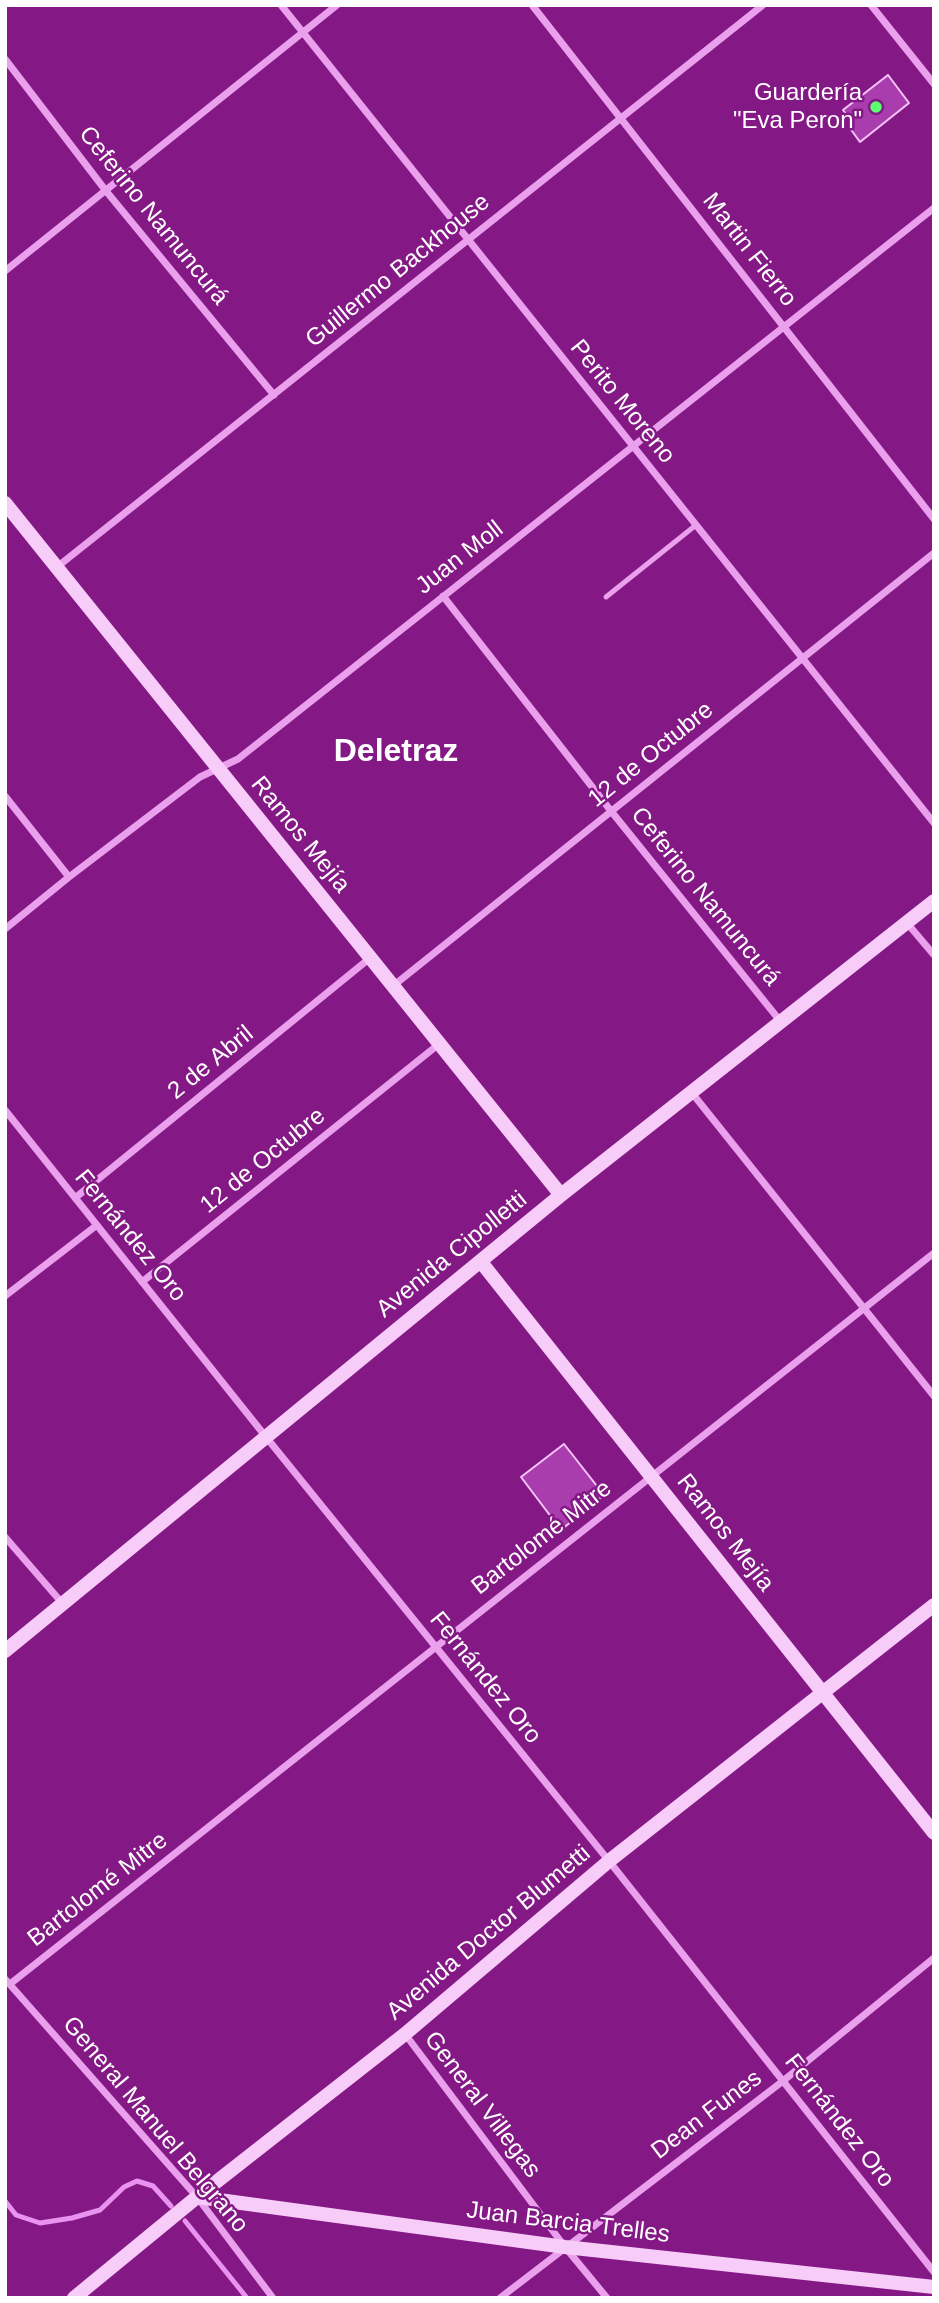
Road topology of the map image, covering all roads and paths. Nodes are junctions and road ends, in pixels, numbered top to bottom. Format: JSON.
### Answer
{"nodes":[{"id":1,"x":281,"y":5,"type":"edge"},
{"id":2,"x":337,"y":5,"type":"edge"},
{"id":3,"x":532,"y":5,"type":"edge"},
{"id":4,"x":763,"y":5,"type":"edge"},
{"id":5,"x":871,"y":5,"type":"edge"},
{"id":6,"x":303,"y":33,"type":"junction"},
{"id":7,"x":5,"y":59,"type":"edge"},
{"id":8,"x":934,"y":84,"type":"edge"},
{"id":9,"x":622,"y":118,"type":"junction"},
{"id":10,"x":106,"y":191,"type":"junction"},
{"id":11,"x":934,"y":208,"type":"edge"},
{"id":12,"x":468,"y":240,"type":"junction"},
{"id":13,"x":5,"y":271,"type":"edge"},
{"id":14,"x":784,"y":326,"type":"junction"},
{"id":15,"x":274,"y":395,"type":"junction"},
{"id":16,"x":633,"y":446,"type":"junction"},
{"id":17,"x":5,"y":503,"type":"edge"},
{"id":18,"x":934,"y":520,"type":"edge"},
{"id":19,"x":696,"y":525,"type":"junction"},
{"id":20,"x":934,"y":554,"type":"edge"},
{"id":21,"x":57,"y":567,"type":"junction"},
{"id":22,"x":443,"y":596,"type":"junction"},
{"id":23,"x":606,"y":597,"type":"dead end"},
{"id":24,"x":802,"y":659,"type":"junction"},
{"id":25,"x":218,"y":770,"type":"junction"},
{"id":26,"x":5,"y":796,"type":"edge"},
{"id":27,"x":611,"y":811,"type":"junction"},
{"id":28,"x":934,"y":823,"type":"edge"},
{"id":29,"x":69,"y":877,"type":"junction"},
{"id":30,"x":934,"y":901,"type":"edge"},
{"id":31,"x":907,"y":922,"type":"junction"},
{"id":32,"x":5,"y":929,"type":"edge"},
{"id":33,"x":934,"y":955,"type":"edge"},
{"id":34,"x":370,"y":958,"type":"junction"},
{"id":35,"x":393,"y":986,"type":"junction"},
{"id":36,"x":781,"y":1023,"type":"junction"},
{"id":37,"x":440,"y":1044,"type":"junction"},
{"id":38,"x":692,"y":1093,"type":"junction"},
{"id":39,"x":5,"y":1110,"type":"edge"},
{"id":40,"x":561,"y":1195,"type":"junction"},
{"id":41,"x":75,"y":1198,"type":"junction"},
{"id":42,"x":97,"y":1226,"type":"junction"},
{"id":43,"x":934,"y":1253,"type":"edge"},
{"id":44,"x":481,"y":1262,"type":"junction"},
{"id":45,"x":142,"y":1282,"type":"junction"},
{"id":46,"x":5,"y":1296,"type":"edge"},
{"id":47,"x":863,"y":1309,"type":"junction"},
{"id":48,"x":934,"y":1396,"type":"edge"},
{"id":49,"x":266,"y":1437,"type":"junction"},
{"id":50,"x":651,"y":1476,"type":"junction"},
{"id":51,"x":5,"y":1537,"type":"edge"},
{"id":52,"x":63,"y":1604,"type":"junction"},
{"id":53,"x":934,"y":1605,"type":"edge"},
{"id":54,"x":436,"y":1647,"type":"junction"},
{"id":55,"x":5,"y":1651,"type":"edge"},
{"id":56,"x":822,"y":1693,"type":"junction"},
{"id":57,"x":934,"y":1833,"type":"edge"},
{"id":58,"x":609,"y":1861,"type":"junction"},
{"id":59,"x":934,"y":1958,"type":"edge"},
{"id":60,"x":7,"y":1982,"type":"edge"},
{"id":61,"x":405,"y":2034,"type":"junction"},
{"id":62,"x":783,"y":2081,"type":"junction"},
{"id":63,"x":197,"y":2197,"type":"junction"},
{"id":64,"x":565,"y":2247,"type":"junction"},
{"id":65,"x":934,"y":2272,"type":"edge"},
{"id":66,"x":934,"y":2287,"type":"edge"},
{"id":67,"x":74,"y":2298,"type":"edge"},
{"id":68,"x":273,"y":2298,"type":"edge"},
{"id":69,"x":500,"y":2298,"type":"edge"},
{"id":70,"x":607,"y":2298,"type":"edge"}],
"edges":[{"from":1,"to":6,"type":"street","name":"Perito Moreno"},
{"from":2,"to":6,"type":"street"},
{"from":3,"to":9,"type":"street","name":"Martin Fierro"},
{"from":4,"to":9,"type":"street","name":"Guillermo Backhouse"},
{"from":5,"to":8,"type":"street"},
{"from":6,"to":10,"type":"street"},
{"from":6,"to":12,"type":"street","name":"Perito Moreno"},
{"from":7,"to":10,"type":"street","name":"Ceferino Namuncurá"},
{"from":9,"to":12,"type":"street","name":"Guillermo Backhouse"},
{"from":9,"to":14,"type":"street","name":"Martin Fierro"},
{"from":10,"to":13,"type":"street"},
{"from":10,"to":15,"type":"street","name":"Ceferino Namuncurá"},
{"from":11,"to":14,"type":"street","name":"Juan Moll"},
{"from":12,"to":15,"type":"street","name":"Guillermo Backhouse"},
{"from":12,"to":16,"type":"street","name":"Perito Moreno"},
{"from":14,"to":16,"type":"street","name":"Juan Moll"},
{"from":14,"to":18,"type":"street","name":"Martin Fierro"},
{"from":15,"to":21,"type":"street","name":"Guillermo Backhouse"},
{"from":16,"to":19,"type":"street","name":"Perito Moreno"},
{"from":16,"to":22,"type":"street","name":"Juan Moll"},
{"from":17,"to":21,"type":"street","name":"Ramos Mejía"},
{"from":19,"to":23,"type":"lane"},
{"from":19,"to":24,"type":"street","name":"Perito Moreno"},
{"from":20,"to":24,"type":"street","name":"12 de Octubre"},
{"from":21,"to":25,"type":"street","name":"Ramos Mejía"},
{"from":22,"to":25,"type":"street","name":"Juan Moll"},
{"from":22,"to":27,"type":"street","name":"Ceferino Namuncurá"},
{"from":24,"to":27,"type":"street","name":"12 de Octubre"},
{"from":24,"to":28,"type":"street","name":"Perito Moreno"},
{"from":25,"to":29,"type":"street","name":"Juan Moll"},
{"from":25,"to":34,"type":"street","name":"Ramos Mejía"},
{"from":26,"to":29,"type":"street"},
{"from":27,"to":35,"type":"street","name":"12 de Octubre"},
{"from":27,"to":36,"type":"street","name":"Ceferino Namuncurá"},
{"from":29,"to":32,"type":"street","name":"Juan Moll"},
{"from":30,"to":31,"type":"street","name":"Avenida Cipolletti"},
{"from":31,"to":33,"type":"street"},
{"from":31,"to":36,"type":"street","name":"Avenida Cipolletti"},
{"from":34,"to":35,"type":"street","name":"Ramos Mejía"},
{"from":34,"to":41,"type":"street","name":"2 de Abril"},
{"from":35,"to":37,"type":"street","name":"Ramos Mejía"},
{"from":36,"to":38,"type":"street","name":"Avenida Cipolletti"},
{"from":37,"to":40,"type":"street","name":"Ramos Mejía"},
{"from":37,"to":45,"type":"street","name":"12 de Octubre"},
{"from":38,"to":40,"type":"street","name":"Avenida Cipolletti"},
{"from":38,"to":47,"type":"street"},
{"from":39,"to":41,"type":"street","name":"Fernández Oro"},
{"from":40,"to":44,"type":"street","name":"Avenida Cipolletti"},
{"from":41,"to":42,"type":"street","name":"Fernández Oro"},
{"from":42,"to":45,"type":"street","name":"Fernández Oro"},
{"from":42,"to":46,"type":"street"},
{"from":43,"to":47,"type":"street","name":"Bartolomé Mitre"},
{"from":44,"to":49,"type":"street","name":"Avenida Cipolletti"},
{"from":44,"to":50,"type":"street","name":"Ramos Mejía"},
{"from":45,"to":49,"type":"street","name":"Fernández Oro"},
{"from":47,"to":48,"type":"street"},
{"from":47,"to":50,"type":"street","name":"Bartolomé Mitre"},
{"from":49,"to":52,"type":"street","name":"Avenida Cipolletti"},
{"from":49,"to":54,"type":"street","name":"Fernández Oro"},
{"from":50,"to":54,"type":"street","name":"Bartolomé Mitre"},
{"from":50,"to":56,"type":"street","name":"Ramos Mejía"},
{"from":51,"to":52,"type":"street"},
{"from":52,"to":55,"type":"street","name":"Avenida Cipolletti"},
{"from":53,"to":56,"type":"street","name":"Avenida Doctor Blumetti"},
{"from":54,"to":58,"type":"street","name":"Fernández Oro"},
{"from":54,"to":60,"type":"street","name":"Bartolomé Mitre"},
{"from":56,"to":57,"type":"street","name":"Ramos Mejía"},
{"from":56,"to":58,"type":"street","name":"Avenida Doctor Blumetti"},
{"from":58,"to":61,"type":"street","name":"Avenida Doctor Blumetti"},
{"from":58,"to":62,"type":"street","name":"Fernández Oro"},
{"from":59,"to":62,"type":"street","name":"Dean Funes"},
{"from":60,"to":63,"type":"street","name":"General Manuel Belgrano"},
{"from":61,"to":63,"type":"street","name":"Avenida Doctor Blumetti"},
{"from":61,"to":64,"type":"street","name":"General Villegas"},
{"from":62,"to":64,"type":"street","name":"Dean Funes"},
{"from":62,"to":65,"type":"street","name":"Fernández Oro"},
{"from":63,"to":64,"type":"street","name":"Juan Barcia Trelles"},
{"from":63,"to":67,"type":"street","name":"Avenida Doctor Blumetti"},
{"from":63,"to":68,"type":"street","name":"General Manuel Belgrano"},
{"from":64,"to":66,"type":"street","name":"Juan Barcia Trelles"},
{"from":64,"to":69,"type":"street","name":"Dean Funes"},
{"from":64,"to":70,"type":"street","name":"General Villegas"}]}
